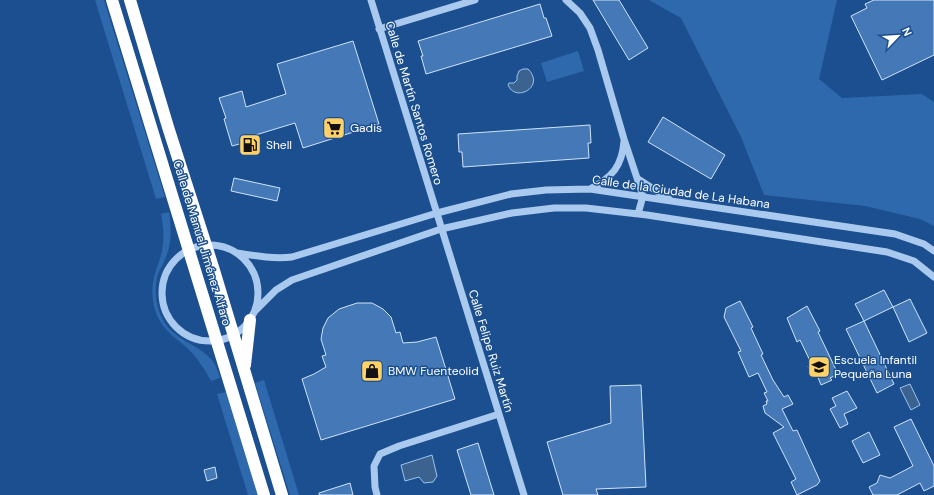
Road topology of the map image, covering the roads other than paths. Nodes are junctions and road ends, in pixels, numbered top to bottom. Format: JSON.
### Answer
{"nodes":[{"id":1,"x":112,"y":0,"type":"edge"},
{"id":2,"x":130,"y":0,"type":"edge"},
{"id":3,"x":371,"y":0,"type":"edge"},
{"id":4,"x":475,"y":0,"type":"edge"},
{"id":5,"x":566,"y":0,"type":"edge"},
{"id":6,"x":379,"y":29,"type":"junction"},
{"id":7,"x":624,"y":139,"type":"junction"},
{"id":8,"x":638,"y":179,"type":"junction"},
{"id":9,"x":590,"y":189,"type":"junction"},
{"id":10,"x":643,"y":196,"type":"junction"},
{"id":11,"x":673,"y":201,"type":"junction"},
{"id":12,"x":437,"y":213,"type":"junction"},
{"id":13,"x":638,"y":214,"type":"junction"},
{"id":14,"x":441,"y":229,"type":"junction"},
{"id":15,"x":206,"y":244,"type":"junction"},
{"id":16,"x":189,"y":250,"type":"junction"},
{"id":17,"x":934,"y":250,"type":"edge"},
{"id":18,"x":237,"y":254,"type":"junction"},
{"id":19,"x":934,"y":277,"type":"edge"},
{"id":20,"x":252,"y":316,"type":"junction"},
{"id":21,"x":234,"y":335,"type":"junction"},
{"id":22,"x":218,"y":341,"type":"junction"},
{"id":23,"x":244,"y":372,"type":"junction"},
{"id":24,"x":499,"y":414,"type":"junction"},
{"id":25,"x":264,"y":495,"type":"edge"},
{"id":26,"x":282,"y":495,"type":"edge"},
{"id":27,"x":377,"y":495,"type":"edge"},
{"id":28,"x":524,"y":495,"type":"edge"}],
"edges":[{"from":1,"to":16,"type":"highway","name":"Calle de Manuel Jiménez Alfaro"},
{"from":2,"to":15,"type":"highway","name":"Calle de Manuel Jiménez Alfaro"},
{"from":3,"to":6,"type":"street","name":"Calle de Martín Santos Romero"},
{"from":4,"to":6,"type":"street"},
{"from":5,"to":7,"type":"street"},
{"from":6,"to":12,"type":"street","name":"Calle de Martín Santos Romero"},
{"from":7,"to":8,"type":"street"},
{"from":7,"to":9,"type":"street"},
{"from":8,"to":10,"type":"street"},
{"from":8,"to":11,"type":"street"},
{"from":9,"to":10,"type":"street","name":"Calle de la Ciudad de La Habana"},
{"from":9,"to":12,"type":"street","name":"Calle de la Ciudad de La Habana"},
{"from":10,"to":11,"type":"street","name":"Calle de la Ciudad de La Habana"},
{"from":10,"to":13,"type":"street"},
{"from":11,"to":17,"type":"street","name":"Calle de la Ciudad de La Habana"},
{"from":12,"to":14,"type":"street","name":"Calle Felipe Ruiz Martín"},
{"from":12,"to":18,"type":"street","name":"Calle de la Ciudad de La Habana"},
{"from":13,"to":14,"type":"street"},
{"from":13,"to":19,"type":"street"},
{"from":14,"to":20,"type":"street"},
{"from":14,"to":24,"type":"street","name":"Calle Felipe Ruiz Martín"},
{"from":15,"to":16,"type":"street"},
{"from":15,"to":18,"type":"street"},
{"from":15,"to":21,"type":"highway","name":"Calle de Manuel Jiménez Alfaro"},
{"from":16,"to":22,"type":"highway","name":"Calle de Manuel Jiménez Alfaro"},
{"from":16,"to":22,"type":"street"},
{"from":18,"to":20,"type":"street"},
{"from":20,"to":21,"type":"street"},
{"from":20,"to":23,"type":"highway"},
{"from":21,"to":22,"type":"street"},
{"from":21,"to":23,"type":"highway","name":"Calle de Manuel Jiménez Alfaro"},
{"from":22,"to":25,"type":"highway","name":"Calle de Manuel Jiménez Alfaro"},
{"from":23,"to":26,"type":"highway","name":"Calle de Manuel Jiménez Alfaro"},
{"from":24,"to":27,"type":"street"},
{"from":24,"to":28,"type":"street","name":"Calle Felipe Ruiz Martín"}]}
